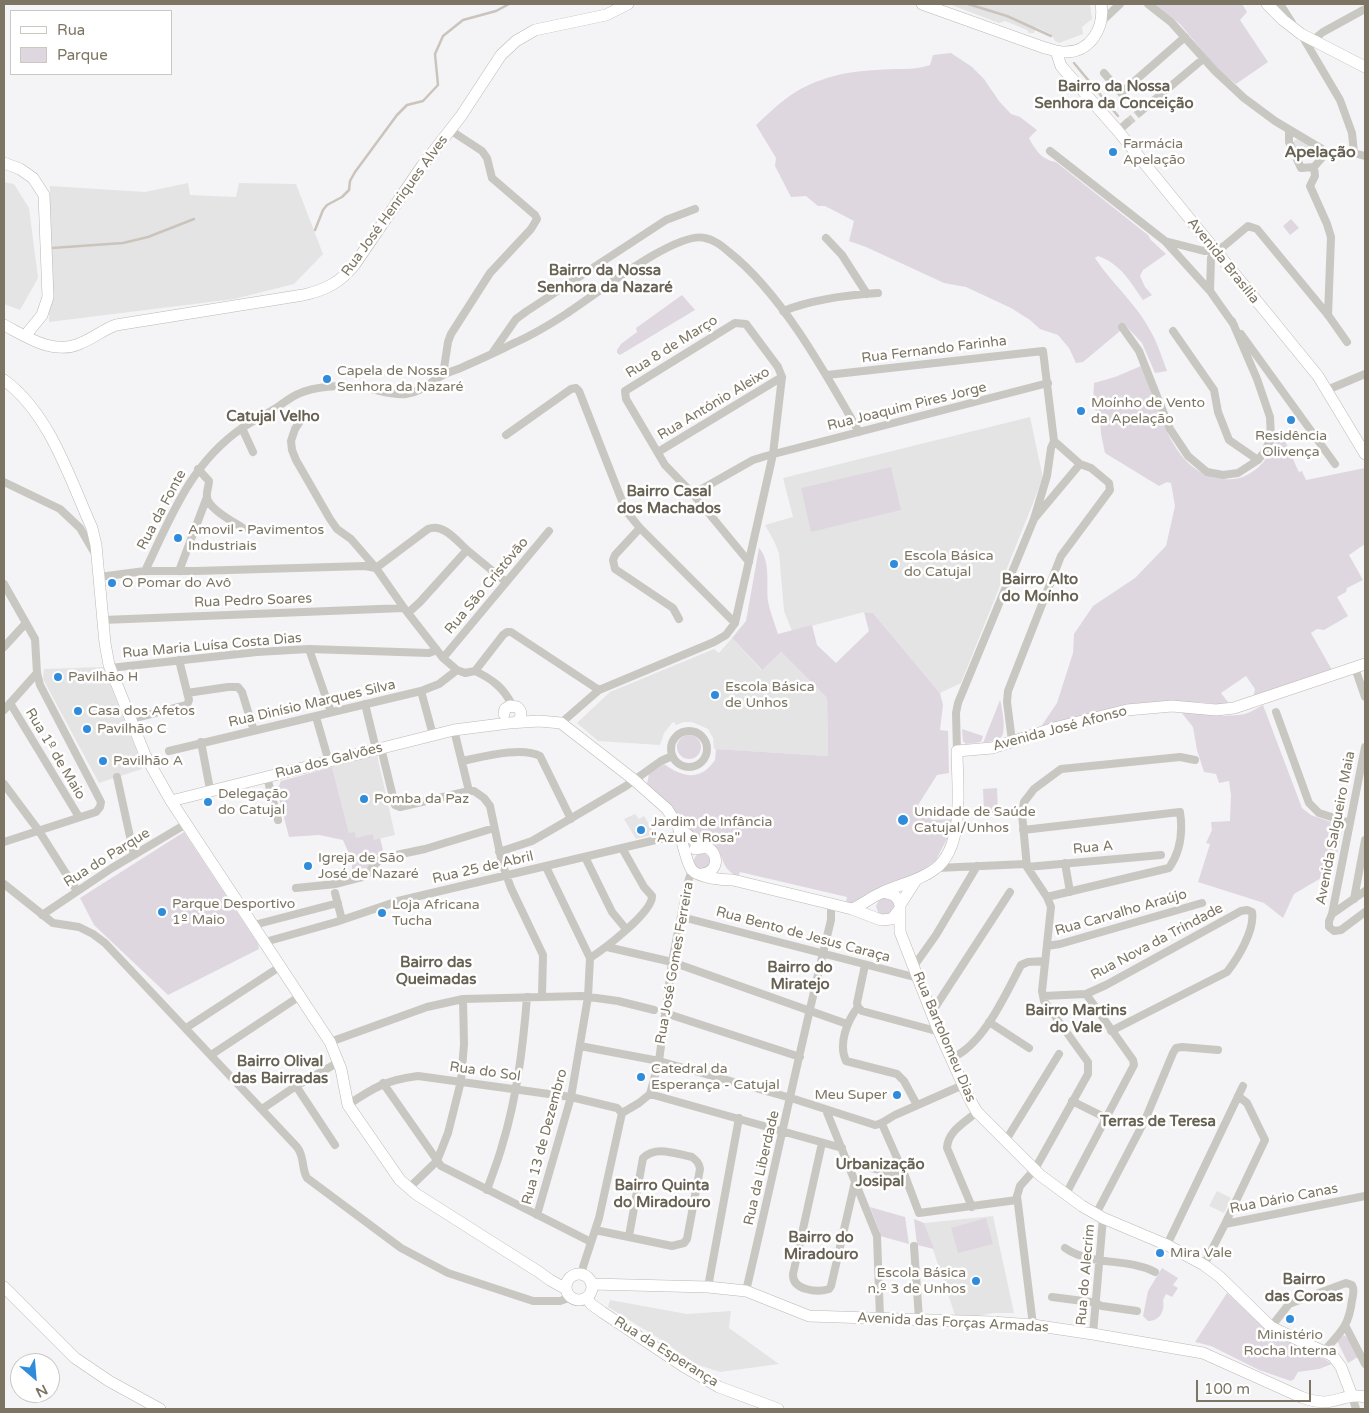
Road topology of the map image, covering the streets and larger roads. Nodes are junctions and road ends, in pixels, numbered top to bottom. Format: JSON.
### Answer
{"nodes":[{"id":1,"x":628,"y":4,"type":"edge"},
{"id":2,"x":922,"y":4,"type":"edge"},
{"id":3,"x":1102,"y":4,"type":"edge"},
{"id":4,"x":1120,"y":4,"type":"edge"},
{"id":5,"x":1148,"y":4,"type":"edge"},
{"id":6,"x":1267,"y":4,"type":"edge"},
{"id":7,"x":1280,"y":4,"type":"edge"},
{"id":8,"x":1365,"y":9,"type":"edge"},
{"id":9,"x":1102,"y":21,"type":"junction"},
{"id":10,"x":1298,"y":32,"type":"junction"},
{"id":11,"x":1185,"y":37,"type":"junction"},
{"id":12,"x":1313,"y":40,"type":"junction"},
{"id":13,"x":1061,"y":51,"type":"junction"},
{"id":14,"x":1203,"y":59,"type":"junction"},
{"id":15,"x":1365,"y":67,"type":"edge"},
{"id":16,"x":1104,"y":73,"type":"dead end"},
{"id":17,"x":1140,"y":112,"type":"tunnel mouth"},
{"id":18,"x":1127,"y":123,"type":"tunnel mouth"},
{"id":19,"x":450,"y":130,"type":"junction"},
{"id":20,"x":1290,"y":130,"type":"junction"},
{"id":21,"x":1118,"y":132,"type":"junction"},
{"id":22,"x":1050,"y":151,"type":"dead end"},
{"id":23,"x":1327,"y":152,"type":"junction"},
{"id":24,"x":1354,"y":153,"type":"junction"},
{"id":25,"x":1365,"y":156,"type":"edge"},
{"id":26,"x":4,"y":163,"type":"edge"},
{"id":27,"x":1314,"y":167,"type":"junction"},
{"id":28,"x":695,"y":209,"type":"dead end"},
{"id":29,"x":826,"y":238,"type":"dead end"},
{"id":30,"x":1165,"y":241,"type":"junction"},
{"id":31,"x":1215,"y":251,"type":"junction"},
{"id":32,"x":1210,"y":292,"type":"junction"},
{"id":33,"x":878,"y":293,"type":"dead end"},
{"id":34,"x":867,"y":294,"type":"junction"},
{"id":35,"x":783,"y":311,"type":"junction"},
{"id":36,"x":1328,"y":315,"type":"junction"},
{"id":37,"x":1232,"y":321,"type":"junction"},
{"id":38,"x":4,"y":324,"type":"edge"},
{"id":39,"x":1122,"y":327,"type":"dead end"},
{"id":40,"x":1173,"y":331,"type":"dead end"},
{"id":41,"x":25,"y":336,"type":"junction"},
{"id":42,"x":1346,"y":342,"type":"dead end"},
{"id":43,"x":493,"y":352,"type":"junction"},
{"id":44,"x":1365,"y":374,"type":"edge"},
{"id":45,"x":443,"y":375,"type":"junction"},
{"id":46,"x":827,"y":375,"type":"junction"},
{"id":47,"x":782,"y":377,"type":"junction"},
{"id":48,"x":4,"y":380,"type":"edge"},
{"id":49,"x":1048,"y":383,"type":"junction"},
{"id":50,"x":1327,"y":390,"type":"junction"},
{"id":51,"x":304,"y":415,"type":"dead end"},
{"id":52,"x":242,"y":428,"type":"junction"},
{"id":53,"x":859,"y":432,"type":"junction"},
{"id":54,"x":506,"y":435,"type":"dead end"},
{"id":55,"x":1054,"y":441,"type":"junction"},
{"id":56,"x":253,"y":452,"type":"dead end"},
{"id":57,"x":658,"y":452,"type":"junction"},
{"id":58,"x":773,"y":454,"type":"junction"},
{"id":59,"x":1365,"y":454,"type":"edge"},
{"id":60,"x":1258,"y":460,"type":"junction"},
{"id":61,"x":1080,"y":464,"type":"junction"},
{"id":62,"x":1335,"y":464,"type":"dead end"},
{"id":63,"x":198,"y":469,"type":"junction"},
{"id":64,"x":4,"y":482,"type":"edge"},
{"id":65,"x":693,"y":494,"type":"junction"},
{"id":66,"x":207,"y":497,"type":"junction"},
{"id":67,"x":1034,"y":520,"type":"junction"},
{"id":68,"x":244,"y":528,"type":"dead end"},
{"id":69,"x":640,"y":528,"type":"junction"},
{"id":70,"x":549,"y":531,"type":"dead end"},
{"id":71,"x":467,"y":550,"type":"junction"},
{"id":72,"x":97,"y":556,"type":"junction"},
{"id":73,"x":749,"y":562,"type":"junction"},
{"id":74,"x":376,"y":568,"type":"junction"},
{"id":75,"x":145,"y":571,"type":"junction"},
{"id":76,"x":180,"y":572,"type":"junction"},
{"id":77,"x":99,"y":577,"type":"junction"},
{"id":78,"x":506,"y":582,"type":"junction"},
{"id":79,"x":4,"y":584,"type":"edge"},
{"id":80,"x":406,"y":610,"type":"junction"},
{"id":81,"x":679,"y":619,"type":"dead end"},
{"id":82,"x":104,"y":620,"type":"junction"},
{"id":83,"x":26,"y":623,"type":"junction"},
{"id":84,"x":735,"y":623,"type":"junction"},
{"id":85,"x":5,"y":644,"type":"edge"},
{"id":86,"x":310,"y":649,"type":"junction"},
{"id":87,"x":437,"y":650,"type":"junction"},
{"id":88,"x":443,"y":658,"type":"junction"},
{"id":89,"x":179,"y":660,"type":"junction"},
{"id":90,"x":1360,"y":666,"type":"edge"},
{"id":91,"x":110,"y":668,"type":"junction"},
{"id":92,"x":457,"y":670,"type":"junction"},
{"id":93,"x":475,"y":671,"type":"junction"},
{"id":94,"x":36,"y":673,"type":"junction"},
{"id":95,"x":599,"y":690,"type":"junction"},
{"id":96,"x":421,"y":691,"type":"junction"},
{"id":97,"x":187,"y":693,"type":"junction"},
{"id":98,"x":1365,"y":697,"type":"edge"},
{"id":99,"x":365,"y":704,"type":"junction"},
{"id":100,"x":7,"y":707,"type":"edge"},
{"id":101,"x":517,"y":709,"type":"junction"},
{"id":102,"x":330,"y":712,"type":"junction"},
{"id":103,"x":1276,"y":712,"type":"dead end"},
{"id":104,"x":316,"y":717,"type":"junction"},
{"id":105,"x":131,"y":719,"type":"junction"},
{"id":106,"x":509,"y":720,"type":"junction"},
{"id":107,"x":539,"y":721,"type":"junction"},
{"id":108,"x":560,"y":723,"type":"junction"},
{"id":109,"x":454,"y":730,"type":"junction"},
{"id":110,"x":254,"y":731,"type":"junction"},
{"id":111,"x":432,"y":736,"type":"junction"},
{"id":112,"x":1012,"y":741,"type":"junction"},
{"id":113,"x":201,"y":742,"type":"junction"},
{"id":114,"x":1365,"y":747,"type":"edge"},
{"id":115,"x":379,"y":749,"type":"junction"},
{"id":116,"x":169,"y":751,"type":"dead end"},
{"id":117,"x":957,"y":751,"type":"junction"},
{"id":118,"x":672,"y":756,"type":"junction"},
{"id":119,"x":1195,"y":760,"type":"dead end"},
{"id":120,"x":462,"y":761,"type":"junction"},
{"id":121,"x":329,"y":762,"type":"junction"},
{"id":122,"x":116,"y":777,"type":"dead end"},
{"id":123,"x":268,"y":777,"type":"junction"},
{"id":124,"x":634,"y":779,"type":"junction"},
{"id":125,"x":4,"y":784,"type":"edge"},
{"id":126,"x":209,"y":784,"type":"dead end"},
{"id":127,"x":469,"y":791,"type":"junction"},
{"id":128,"x":171,"y":801,"type":"junction"},
{"id":129,"x":79,"y":818,"type":"junction"},
{"id":130,"x":571,"y":819,"type":"junction"},
{"id":131,"x":278,"y":820,"type":"dead end"},
{"id":132,"x":1350,"y":823,"type":"junction"},
{"id":133,"x":186,"y":824,"type":"junction"},
{"id":134,"x":494,"y":828,"type":"junction"},
{"id":135,"x":680,"y":830,"type":"junction"},
{"id":136,"x":1023,"y":830,"type":"junction"},
{"id":137,"x":39,"y":831,"type":"junction"},
{"id":138,"x":1365,"y":840,"type":"edge"},
{"id":139,"x":4,"y":842,"type":"edge"},
{"id":140,"x":702,"y":847,"type":"junction"},
{"id":141,"x":622,"y":848,"type":"junction"},
{"id":142,"x":499,"y":852,"type":"junction"},
{"id":143,"x":134,"y":855,"type":"junction"},
{"id":144,"x":1161,"y":855,"type":"dead end"},
{"id":145,"x":585,"y":857,"type":"junction"},
{"id":146,"x":716,"y":861,"type":"junction"},
{"id":147,"x":1065,"y":863,"type":"junction"},
{"id":148,"x":1027,"y":865,"type":"junction"},
{"id":149,"x":977,"y":866,"type":"junction"},
{"id":150,"x":546,"y":867,"type":"junction"},
{"id":151,"x":694,"y":868,"type":"junction"},
{"id":152,"x":937,"y":868,"type":"junction"},
{"id":153,"x":507,"y":876,"type":"junction"},
{"id":154,"x":733,"y":880,"type":"junction"},
{"id":155,"x":916,"y":880,"type":"junction"},
{"id":156,"x":4,"y":884,"type":"edge"},
{"id":157,"x":296,"y":888,"type":"dead end"},
{"id":158,"x":1365,"y":890,"type":"edge"},
{"id":159,"x":77,"y":891,"type":"junction"},
{"id":160,"x":1010,"y":892,"type":"dead end"},
{"id":161,"x":1070,"y":892,"type":"junction"},
{"id":162,"x":335,"y":893,"type":"dead end"},
{"id":163,"x":879,"y":895,"type":"junction"},
{"id":164,"x":1047,"y":897,"type":"junction"},
{"id":165,"x":1354,"y":898,"type":"junction"},
{"id":166,"x":338,"y":903,"type":"junction"},
{"id":167,"x":1202,"y":903,"type":"dead end"},
{"id":168,"x":831,"y":904,"type":"junction"},
{"id":169,"x":899,"y":907,"type":"junction"},
{"id":170,"x":852,"y":909,"type":"junction"},
{"id":171,"x":1365,"y":912,"type":"edge"},
{"id":172,"x":1332,"y":914,"type":"junction"},
{"id":173,"x":42,"y":915,"type":"junction"},
{"id":174,"x":682,"y":917,"type":"junction"},
{"id":175,"x":882,"y":919,"type":"junction"},
{"id":176,"x":342,"y":920,"type":"junction"},
{"id":177,"x":254,"y":925,"type":"junction"},
{"id":178,"x":626,"y":929,"type":"junction"},
{"id":179,"x":900,"y":932,"type":"junction"},
{"id":180,"x":265,"y":942,"type":"junction"},
{"id":181,"x":1047,"y":946,"type":"junction"},
{"id":182,"x":607,"y":947,"type":"junction"},
{"id":183,"x":823,"y":954,"type":"junction"},
{"id":184,"x":590,"y":958,"type":"junction"},
{"id":185,"x":672,"y":962,"type":"junction"},
{"id":186,"x":1045,"y":962,"type":"junction"},
{"id":187,"x":865,"y":965,"type":"junction"},
{"id":188,"x":281,"y":966,"type":"junction"},
{"id":189,"x":914,"y":966,"type":"junction"},
{"id":190,"x":918,"y":978,"type":"junction"},
{"id":191,"x":1086,"y":994,"type":"junction"},
{"id":192,"x":300,"y":996,"type":"junction"},
{"id":193,"x":542,"y":996,"type":"junction"},
{"id":194,"x":1043,"y":996,"type":"junction"},
{"id":195,"x":527,"y":997,"type":"junction"},
{"id":196,"x":588,"y":997,"type":"junction"},
{"id":197,"x":463,"y":999,"type":"junction"},
{"id":198,"x":858,"y":1007,"type":"junction"},
{"id":199,"x":654,"y":1010,"type":"dead end"},
{"id":200,"x":666,"y":1012,"type":"junction"},
{"id":201,"x":809,"y":1012,"type":"junction"},
{"id":202,"x":932,"y":1012,"type":"junction"},
{"id":203,"x":989,"y":1022,"type":"junction"},
{"id":204,"x":847,"y":1024,"type":"junction"},
{"id":205,"x":186,"y":1028,"type":"junction"},
{"id":206,"x":1111,"y":1031,"type":"junction"},
{"id":207,"x":940,"y":1032,"type":"junction"},
{"id":208,"x":330,"y":1042,"type":"junction"},
{"id":209,"x":580,"y":1046,"type":"junction"},
{"id":210,"x":1029,"y":1048,"type":"dead end"},
{"id":211,"x":1218,"y":1050,"type":"dead end"},
{"id":212,"x":1059,"y":1054,"type":"dead end"},
{"id":213,"x":211,"y":1055,"type":"junction"},
{"id":214,"x":800,"y":1057,"type":"junction"},
{"id":215,"x":952,"y":1058,"type":"junction"},
{"id":216,"x":659,"y":1061,"type":"junction"},
{"id":217,"x":338,"y":1062,"type":"junction"},
{"id":218,"x":461,"y":1081,"type":"junction"},
{"id":219,"x":383,"y":1083,"type":"junction"},
{"id":220,"x":963,"y":1085,"type":"junction"},
{"id":221,"x":296,"y":1086,"type":"junction"},
{"id":222,"x":1244,"y":1086,"type":"dead end"},
{"id":223,"x":516,"y":1089,"type":"junction"},
{"id":224,"x":650,"y":1094,"type":"junction"},
{"id":225,"x":1238,"y":1096,"type":"junction"},
{"id":226,"x":571,"y":1097,"type":"junction"},
{"id":227,"x":791,"y":1098,"type":"junction"},
{"id":228,"x":1072,"y":1101,"type":"junction"},
{"id":229,"x":348,"y":1104,"type":"junction"},
{"id":230,"x":917,"y":1105,"type":"junction"},
{"id":231,"x":262,"y":1108,"type":"junction"},
{"id":232,"x":826,"y":1110,"type":"junction"},
{"id":233,"x":977,"y":1112,"type":"junction"},
{"id":234,"x":622,"y":1113,"type":"junction"},
{"id":235,"x":740,"y":1118,"type":"junction"},
{"id":236,"x":1106,"y":1118,"type":"junction"},
{"id":237,"x":882,"y":1124,"type":"junction"},
{"id":238,"x":784,"y":1132,"type":"junction"},
{"id":239,"x":1006,"y":1140,"type":"junction"},
{"id":240,"x":822,"y":1143,"type":"junction"},
{"id":241,"x":335,"y":1145,"type":"dead end"},
{"id":242,"x":842,"y":1148,"type":"junction"},
{"id":243,"x":437,"y":1161,"type":"junction"},
{"id":244,"x":847,"y":1162,"type":"junction"},
{"id":245,"x":1035,"y":1169,"type":"junction"},
{"id":246,"x":905,"y":1176,"type":"junction"},
{"id":247,"x":856,"y":1182,"type":"junction"},
{"id":248,"x":409,"y":1188,"type":"junction"},
{"id":249,"x":487,"y":1190,"type":"junction"},
{"id":250,"x":1066,"y":1194,"type":"junction"},
{"id":251,"x":1365,"y":1196,"type":"edge"},
{"id":252,"x":1017,"y":1200,"type":"junction"},
{"id":253,"x":972,"y":1207,"type":"junction"},
{"id":254,"x":537,"y":1216,"type":"junction"},
{"id":255,"x":1100,"y":1216,"type":"junction"},
{"id":256,"x":1225,"y":1224,"type":"junction"},
{"id":257,"x":595,"y":1230,"type":"junction"},
{"id":258,"x":629,"y":1236,"type":"junction"},
{"id":259,"x":591,"y":1242,"type":"junction"},
{"id":260,"x":1167,"y":1245,"type":"junction"},
{"id":261,"x":914,"y":1246,"type":"dead end"},
{"id":262,"x":1065,"y":1248,"type":"dead end"},
{"id":263,"x":1100,"y":1261,"type":"junction"},
{"id":264,"x":1204,"y":1266,"type":"junction"},
{"id":265,"x":1155,"y":1272,"type":"dead end"},
{"id":266,"x":582,"y":1274,"type":"junction"},
{"id":267,"x":592,"y":1284,"type":"junction"},
{"id":268,"x":4,"y":1287,"type":"edge"},
{"id":269,"x":708,"y":1287,"type":"junction"},
{"id":270,"x":569,"y":1289,"type":"junction"},
{"id":271,"x":746,"y":1291,"type":"junction"},
{"id":272,"x":1052,"y":1296,"type":"dead end"},
{"id":273,"x":587,"y":1298,"type":"junction"},
{"id":274,"x":1096,"y":1305,"type":"junction"},
{"id":275,"x":1137,"y":1311,"type":"dead end"},
{"id":276,"x":880,"y":1318,"type":"junction"},
{"id":277,"x":919,"y":1319,"type":"junction"},
{"id":278,"x":1033,"y":1325,"type":"junction"},
{"id":279,"x":1271,"y":1327,"type":"junction"},
{"id":280,"x":1346,"y":1327,"type":"junction"},
{"id":281,"x":1093,"y":1334,"type":"junction"},
{"id":282,"x":1324,"y":1351,"type":"junction"},
{"id":283,"x":1365,"y":1364,"type":"edge"},
{"id":284,"x":1352,"y":1396,"type":"junction"},
{"id":285,"x":1365,"y":1397,"type":"edge"},
{"id":286,"x":160,"y":1409,"type":"edge"},
{"id":287,"x":778,"y":1409,"type":"edge"},
{"id":288,"x":1356,"y":1409,"type":"edge"}],
"edges":[{"from":1,"to":19,"type":"street","name":"Rua José Henriques Alves"},
{"from":2,"to":13,"type":"street"},
{"from":3,"to":9,"type":"street"},
{"from":4,"to":9,"type":"street"},
{"from":5,"to":11,"type":"street"},
{"from":6,"to":10,"type":"street"},
{"from":7,"to":10,"type":"street"},
{"from":8,"to":12,"type":"street"},
{"from":9,"to":13,"type":"street"},
{"from":10,"to":12,"type":"street"},
{"from":10,"to":24,"type":"street"},
{"from":11,"to":14,"type":"street"},
{"from":11,"to":16,"type":"street"},
{"from":12,"to":15,"type":"street"},
{"from":13,"to":21,"type":"street","name":"Avenida Brasília"},
{"from":14,"to":17,"type":"street"},
{"from":14,"to":20,"type":"street"},
{"from":18,"to":21,"type":"street"},
{"from":19,"to":41,"type":"street","name":"Rua José Henriques Alves"},
{"from":19,"to":45,"type":"street"},
{"from":20,"to":23,"type":"street"},
{"from":20,"to":27,"type":"street"},
{"from":21,"to":31,"type":"street","name":"Avenida Brasília"},
{"from":22,"to":30,"type":"street"},
{"from":23,"to":24,"type":"street"},
{"from":23,"to":27,"type":"street"},
{"from":24,"to":25,"type":"street"},
{"from":26,"to":41,"type":"street"},
{"from":27,"to":36,"type":"street"},
{"from":28,"to":43,"type":"street"},
{"from":29,"to":34,"type":"street"},
{"from":30,"to":31,"type":"street"},
{"from":30,"to":32,"type":"street"},
{"from":31,"to":32,"type":"street"},
{"from":31,"to":36,"type":"street"},
{"from":31,"to":50,"type":"street","name":"Avenida Brasília"},
{"from":32,"to":37,"type":"street"},
{"from":33,"to":34,"type":"street"},
{"from":34,"to":35,"type":"street"},
{"from":35,"to":43,"type":"street"},
{"from":35,"to":46,"type":"street"},
{"from":36,"to":42,"type":"street"},
{"from":37,"to":60,"type":"street"},
{"from":37,"to":62,"type":"street"},
{"from":38,"to":41,"type":"street","name":"Rua José Henriques Alves"},
{"from":39,"to":60,"type":"street"},
{"from":40,"to":60,"type":"street"},
{"from":43,"to":45,"type":"street"},
{"from":44,"to":50,"type":"street"},
{"from":45,"to":52,"type":"street","name":"Rua da Fonte"},
{"from":46,"to":49,"type":"street","name":"Rua Fernando Farinha"},
{"from":46,"to":53,"type":"street"},
{"from":47,"to":57,"type":"street","name":"Rua António Aleixo"},
{"from":47,"to":57,"type":"street","name":"Rua 8 de Março"},
{"from":47,"to":58,"type":"street"},
{"from":48,"to":72,"type":"street"},
{"from":49,"to":53,"type":"street","name":"Rua Joaquim Pires Jorge"},
{"from":49,"to":55,"type":"street"},
{"from":50,"to":59,"type":"street","name":"Avenida Brasília"},
{"from":51,"to":74,"type":"street"},
{"from":52,"to":56,"type":"street"},
{"from":52,"to":63,"type":"street","name":"Rua da Fonte"},
{"from":53,"to":58,"type":"street","name":"Rua Joaquim Pires Jorge"},
{"from":54,"to":69,"type":"street"},
{"from":55,"to":61,"type":"street"},
{"from":55,"to":67,"type":"street"},
{"from":57,"to":65,"type":"street","name":"Rua 8 de Março"},
{"from":58,"to":65,"type":"street","name":"Rua Joaquim Pires Jorge"},
{"from":58,"to":73,"type":"street"},
{"from":61,"to":67,"type":"street"},
{"from":61,"to":112,"type":"street"},
{"from":63,"to":66,"type":"street"},
{"from":63,"to":75,"type":"street","name":"Rua da Fonte"},
{"from":64,"to":72,"type":"street"},
{"from":65,"to":73,"type":"street","name":"Rua 8 de Março"},
{"from":66,"to":68,"type":"street"},
{"from":66,"to":76,"type":"street"},
{"from":67,"to":117,"type":"street"},
{"from":69,"to":81,"type":"street"},
{"from":69,"to":84,"type":"street"},
{"from":70,"to":78,"type":"street","name":"Rua São Cristóvão"},
{"from":71,"to":74,"type":"street"},
{"from":71,"to":78,"type":"street"},
{"from":71,"to":80,"type":"street"},
{"from":72,"to":77,"type":"street"},
{"from":73,"to":84,"type":"street"},
{"from":74,"to":76,"type":"street"},
{"from":74,"to":80,"type":"street"},
{"from":75,"to":76,"type":"street"},
{"from":75,"to":77,"type":"street"},
{"from":77,"to":82,"type":"street"},
{"from":78,"to":88,"type":"street","name":"Rua São Cristóvão"},
{"from":79,"to":83,"type":"street"},
{"from":80,"to":82,"type":"street","name":"Rua Pedro Soares"},
{"from":80,"to":87,"type":"street"},
{"from":82,"to":91,"type":"street"},
{"from":83,"to":85,"type":"street"},
{"from":83,"to":94,"type":"street"},
{"from":84,"to":95,"type":"street"},
{"from":86,"to":87,"type":"street","name":"Rua Maria Luísa Costa Dias"},
{"from":86,"to":89,"type":"street","name":"Rua Maria Luísa Costa Dias"},
{"from":86,"to":102,"type":"street"},
{"from":87,"to":88,"type":"street"},
{"from":88,"to":92,"type":"street"},
{"from":89,"to":91,"type":"street","name":"Rua Maria Luísa Costa Dias"},
{"from":89,"to":97,"type":"street"},
{"from":90,"to":98,"type":"street"},
{"from":90,"to":112,"type":"street","name":"Avenida José Afonso"},
{"from":91,"to":105,"type":"street"},
{"from":92,"to":93,"type":"street"},
{"from":92,"to":96,"type":"street","name":"Rua Dinísio Marques Silva"},
{"from":93,"to":95,"type":"street"},
{"from":93,"to":101,"type":"street"},
{"from":94,"to":100,"type":"street"},
{"from":94,"to":129,"type":"street"},
{"from":95,"to":108,"type":"street"},
{"from":96,"to":99,"type":"street","name":"Rua Dinísio Marques Silva"},
{"from":96,"to":111,"type":"street"},
{"from":97,"to":105,"type":"street"},
{"from":97,"to":110,"type":"street"},
{"from":99,"to":102,"type":"street","name":"Rua Dinísio Marques Silva"},
{"from":99,"to":115,"type":"street"},
{"from":100,"to":129,"type":"street","name":"Rua 1º de Maio"},
{"from":101,"to":106,"type":"street"},
{"from":101,"to":106,"type":"street"},
{"from":101,"to":107,"type":"street"},
{"from":102,"to":104,"type":"street","name":"Rua Dinísio Marques Silva"},
{"from":103,"to":132,"type":"street"},
{"from":104,"to":110,"type":"street","name":"Rua Dinísio Marques Silva"},
{"from":104,"to":121,"type":"street"},
{"from":105,"to":128,"type":"street"},
{"from":106,"to":107,"type":"street"},
{"from":106,"to":109,"type":"street","name":"Rua dos Galvões"},
{"from":107,"to":108,"type":"street"},
{"from":108,"to":124,"type":"street"},
{"from":109,"to":111,"type":"street","name":"Rua dos Galvões"},
{"from":109,"to":120,"type":"street"},
{"from":110,"to":113,"type":"street","name":"Rua Dinísio Marques Silva"},
{"from":111,"to":115,"type":"street","name":"Rua dos Galvões"},
{"from":112,"to":117,"type":"street","name":"Avenida José Afonso"},
{"from":113,"to":116,"type":"street","name":"Rua Dinísio Marques Silva"},
{"from":113,"to":126,"type":"street"},
{"from":114,"to":132,"type":"street","name":"Avenida Salgueiro Maia"},
{"from":115,"to":121,"type":"street","name":"Rua dos Galvões"},
{"from":115,"to":127,"type":"street"},
{"from":117,"to":152,"type":"street"},
{"from":118,"to":118,"type":"street"},
{"from":118,"to":124,"type":"street"},
{"from":119,"to":136,"type":"street"},
{"from":120,"to":127,"type":"street"},
{"from":120,"to":130,"type":"street"},
{"from":121,"to":123,"type":"street","name":"Rua dos Galvões"},
{"from":122,"to":143,"type":"street"},
{"from":123,"to":128,"type":"street","name":"Rua dos Galvões"},
{"from":123,"to":131,"type":"street"},
{"from":124,"to":130,"type":"street"},
{"from":124,"to":135,"type":"street"},
{"from":125,"to":137,"type":"street"},
{"from":127,"to":134,"type":"street"},
{"from":128,"to":133,"type":"street"},
{"from":129,"to":137,"type":"street"},
{"from":130,"to":142,"type":"street"},
{"from":132,"to":172,"type":"street","name":"Avenida Salgueiro Maia"},
{"from":133,"to":143,"type":"street","name":"Rua do Parque"},
{"from":133,"to":177,"type":"street"},
{"from":134,"to":142,"type":"street"},
{"from":134,"to":157,"type":"street"},
{"from":135,"to":140,"type":"street"},
{"from":135,"to":141,"type":"street","name":"Rua 25 de Abril"},
{"from":135,"to":151,"type":"street"},
{"from":136,"to":148,"type":"street"},
{"from":136,"to":161,"type":"street"},
{"from":137,"to":139,"type":"street"},
{"from":137,"to":159,"type":"street"},
{"from":138,"to":165,"type":"street"},
{"from":140,"to":146,"type":"street"},
{"from":140,"to":151,"type":"street"},
{"from":141,"to":145,"type":"street","name":"Rua 25 de Abril"},
{"from":141,"to":178,"type":"street"},
{"from":142,"to":153,"type":"street"},
{"from":143,"to":159,"type":"street","name":"Rua do Parque"},
{"from":144,"to":147,"type":"street","name":"Rua A"},
{"from":145,"to":150,"type":"street","name":"Rua 25 de Abril"},
{"from":145,"to":178,"type":"street"},
{"from":146,"to":151,"type":"street"},
{"from":146,"to":154,"type":"street"},
{"from":147,"to":148,"type":"street","name":"Rua A"},
{"from":147,"to":161,"type":"street"},
{"from":148,"to":149,"type":"street","name":"Rua A"},
{"from":148,"to":164,"type":"street"},
{"from":149,"to":152,"type":"street","name":"Rua A"},
{"from":149,"to":189,"type":"street"},
{"from":150,"to":153,"type":"street","name":"Rua 25 de Abril"},
{"from":150,"to":184,"type":"street","name":"Rua 13 de Dezembro"},
{"from":151,"to":154,"type":"street","name":"Rua Bartolomeu Dias"},
{"from":151,"to":174,"type":"street","name":"Rua José Gomes Ferreira"},
{"from":152,"to":155,"type":"street"},
{"from":153,"to":176,"type":"street","name":"Rua 25 de Abril"},
{"from":153,"to":193,"type":"street"},
{"from":154,"to":168,"type":"street","name":"Rua Bartolomeu Dias"},
{"from":155,"to":163,"type":"street"},
{"from":155,"to":169,"type":"street"},
{"from":156,"to":173,"type":"street"},
{"from":158,"to":165,"type":"street","name":"Avenida Salgueiro Maia"},
{"from":159,"to":173,"type":"street","name":"Rua do Parque"},
{"from":160,"to":202,"type":"street"},
{"from":161,"to":164,"type":"street"},
{"from":162,"to":166,"type":"street"},
{"from":163,"to":169,"type":"street"},
{"from":163,"to":170,"type":"street"},
{"from":163,"to":175,"type":"street"},
{"from":164,"to":181,"type":"street"},
{"from":165,"to":172,"type":"street","name":"Avenida Salgueiro Maia"},
{"from":166,"to":176,"type":"street"},
{"from":166,"to":177,"type":"street"},
{"from":167,"to":181,"type":"street","name":"Rua Carvalho Araújo"},
{"from":168,"to":170,"type":"street","name":"Rua Bartolomeu Dias"},
{"from":168,"to":183,"type":"street","name":"Rua da Liberdade"},
{"from":169,"to":175,"type":"street"},
{"from":169,"to":179,"type":"street","name":"Rua Bartolomeu Dias"},
{"from":170,"to":175,"type":"street","name":"Rua Bartolomeu Dias"},
{"from":171,"to":172,"type":"street","name":"Avenida Salgueiro Maia"},
{"from":173,"to":205,"type":"street"},
{"from":174,"to":183,"type":"street","name":"Rua Bento de Jesus Caraça"},
{"from":174,"to":185,"type":"street","name":"Rua José Gomes Ferreira"},
{"from":175,"to":179,"type":"street","name":"Rua Bartolomeu Dias"},
{"from":176,"to":180,"type":"street","name":"Rua 25 de Abril"},
{"from":177,"to":180,"type":"street"},
{"from":178,"to":182,"type":"street"},
{"from":179,"to":189,"type":"street","name":"Rua Bartolomeu Dias"},
{"from":180,"to":188,"type":"street"},
{"from":181,"to":186,"type":"street"},
{"from":182,"to":184,"type":"street"},
{"from":182,"to":185,"type":"street"},
{"from":183,"to":187,"type":"street","name":"Rua Bento de Jesus Caraça"},
{"from":183,"to":201,"type":"street","name":"Rua da Liberdade"},
{"from":184,"to":196,"type":"street","name":"Rua 13 de Dezembro"},
{"from":185,"to":200,"type":"street","name":"Rua José Gomes Ferreira"},
{"from":185,"to":201,"type":"street"},
{"from":186,"to":194,"type":"street"},
{"from":186,"to":203,"type":"street"},
{"from":187,"to":190,"type":"street","name":"Rua Bento de Jesus Caraça"},
{"from":187,"to":198,"type":"street"},
{"from":188,"to":192,"type":"street"},
{"from":188,"to":205,"type":"street"},
{"from":189,"to":190,"type":"street","name":"Rua Bartolomeu Dias"},
{"from":190,"to":202,"type":"street","name":"Rua Bartolomeu Dias"},
{"from":191,"to":194,"type":"street","name":"Rua Nova da Trindade"},
{"from":191,"to":206,"type":"street"},
{"from":191,"to":206,"type":"street","name":"Rua Nova da Trindade"},
{"from":192,"to":208,"type":"street"},
{"from":192,"to":213,"type":"street"},
{"from":193,"to":195,"type":"street"},
{"from":193,"to":196,"type":"street"},
{"from":194,"to":228,"type":"street"},
{"from":195,"to":197,"type":"street"},
{"from":195,"to":223,"type":"street"},
{"from":196,"to":199,"type":"street"},
{"from":196,"to":209,"type":"street","name":"Rua 13 de Dezembro"},
{"from":197,"to":208,"type":"street"},
{"from":197,"to":218,"type":"street"},
{"from":198,"to":204,"type":"street"},
{"from":198,"to":207,"type":"street"},
{"from":200,"to":214,"type":"street"},
{"from":200,"to":216,"type":"street","name":"Rua José Gomes Ferreira"},
{"from":201,"to":204,"type":"street"},
{"from":201,"to":214,"type":"street","name":"Rua da Liberdade"},
{"from":202,"to":207,"type":"street","name":"Rua Bartolomeu Dias"},
{"from":203,"to":210,"type":"street"},
{"from":203,"to":215,"type":"street"},
{"from":204,"to":230,"type":"street"},
{"from":205,"to":213,"type":"street"},
{"from":206,"to":236,"type":"street"},
{"from":207,"to":215,"type":"street","name":"Rua Bartolomeu Dias"},
{"from":208,"to":217,"type":"street"},
{"from":209,"to":216,"type":"street"},
{"from":209,"to":226,"type":"street","name":"Rua 13 de Dezembro"},
{"from":211,"to":255,"type":"street"},
{"from":212,"to":239,"type":"street"},
{"from":213,"to":231,"type":"street"},
{"from":214,"to":227,"type":"street","name":"Rua da Liberdade"},
{"from":215,"to":220,"type":"street","name":"Rua Bartolomeu Dias"},
{"from":216,"to":224,"type":"street","name":"Rua José Gomes Ferreira"},
{"from":216,"to":227,"type":"street"},
{"from":217,"to":221,"type":"street"},
{"from":217,"to":229,"type":"street"},
{"from":218,"to":219,"type":"street","name":"Rua do Sol"},
{"from":218,"to":223,"type":"street","name":"Rua do Sol"},
{"from":218,"to":243,"type":"street"},
{"from":219,"to":229,"type":"street","name":"Rua do Sol"},
{"from":219,"to":243,"type":"street"},
{"from":220,"to":230,"type":"street"},
{"from":220,"to":233,"type":"street","name":"Rua Bartolomeu Dias"},
{"from":221,"to":231,"type":"street"},
{"from":221,"to":241,"type":"street"},
{"from":222,"to":225,"type":"street"},
{"from":223,"to":226,"type":"street","name":"Rua do Sol"},
{"from":223,"to":249,"type":"street"},
{"from":224,"to":234,"type":"street"},
{"from":224,"to":235,"type":"street"},
{"from":225,"to":256,"type":"street"},
{"from":225,"to":260,"type":"street"},
{"from":226,"to":234,"type":"street","name":"Rua do Sol"},
{"from":226,"to":254,"type":"street","name":"Rua 13 de Dezembro"},
{"from":227,"to":232,"type":"street"},
{"from":227,"to":238,"type":"street","name":"Rua da Liberdade"},
{"from":228,"to":236,"type":"street"},
{"from":228,"to":245,"type":"street"},
{"from":229,"to":248,"type":"street"},
{"from":230,"to":237,"type":"street"},
{"from":231,"to":270,"type":"street"},
{"from":232,"to":237,"type":"street"},
{"from":232,"to":242,"type":"street"},
{"from":233,"to":239,"type":"street","name":"Rua Bartolomeu Dias"},
{"from":233,"to":253,"type":"street"},
{"from":234,"to":257,"type":"street"},
{"from":235,"to":238,"type":"street"},
{"from":235,"to":269,"type":"street"},
{"from":236,"to":250,"type":"street"},
{"from":237,"to":246,"type":"street"},
{"from":238,"to":240,"type":"street"},
{"from":238,"to":271,"type":"street","name":"Rua da Liberdade"},
{"from":239,"to":245,"type":"street","name":"Rua Bartolomeu Dias"},
{"from":240,"to":242,"type":"street"},
{"from":240,"to":247,"type":"street"},
{"from":242,"to":244,"type":"street"},
{"from":243,"to":248,"type":"street"},
{"from":243,"to":249,"type":"street"},
{"from":244,"to":246,"type":"street"},
{"from":244,"to":247,"type":"street"},
{"from":245,"to":250,"type":"street","name":"Rua Bartolomeu Dias"},
{"from":245,"to":252,"type":"street"},
{"from":246,"to":253,"type":"street"},
{"from":247,"to":276,"type":"street"},
{"from":248,"to":270,"type":"street"},
{"from":249,"to":254,"type":"street"},
{"from":250,"to":255,"type":"street","name":"Rua Bartolomeu Dias"},
{"from":251,"to":256,"type":"street","name":"Rua Dário Canas"},
{"from":252,"to":253,"type":"street"},
{"from":252,"to":278,"type":"street"},
{"from":254,"to":259,"type":"street"},
{"from":255,"to":260,"type":"street","name":"Rua Bartolomeu Dias"},
{"from":255,"to":263,"type":"street","name":"Rua do Alecrim"},
{"from":256,"to":264,"type":"street","name":"Rua Dário Canas"},
{"from":257,"to":258,"type":"street"},
{"from":257,"to":259,"type":"street"},
{"from":258,"to":258,"type":"street"},
{"from":259,"to":266,"type":"street"},
{"from":260,"to":264,"type":"street","name":"Rua Bartolomeu Dias"},
{"from":261,"to":277,"type":"street"},
{"from":262,"to":263,"type":"street"},
{"from":263,"to":265,"type":"street"},
{"from":263,"to":274,"type":"street","name":"Rua do Alecrim"},
{"from":264,"to":279,"type":"street","name":"Rua Bartolomeu Dias"},
{"from":266,"to":267,"type":"street"},
{"from":266,"to":270,"type":"street"},
{"from":267,"to":269,"type":"street","name":"Avenida das Forças Armadas"},
{"from":267,"to":273,"type":"street"},
{"from":268,"to":286,"type":"street"},
{"from":269,"to":271,"type":"street","name":"Avenida das Forças Armadas"},
{"from":270,"to":273,"type":"street"},
{"from":271,"to":276,"type":"street","name":"Avenida das Forças Armadas"},
{"from":272,"to":274,"type":"street"},
{"from":273,"to":287,"type":"street","name":"Rua da Esperança"},
{"from":274,"to":275,"type":"street"},
{"from":274,"to":281,"type":"street","name":"Rua do Alecrim"},
{"from":276,"to":277,"type":"street","name":"Avenida das Forças Armadas"},
{"from":277,"to":278,"type":"street","name":"Avenida das Forças Armadas"},
{"from":278,"to":281,"type":"street","name":"Avenida das Forças Armadas"},
{"from":279,"to":280,"type":"street"},
{"from":279,"to":282,"type":"street","name":"Rua Bartolomeu Dias"},
{"from":280,"to":282,"type":"street"},
{"from":280,"to":283,"type":"street"},
{"from":281,"to":284,"type":"street","name":"Avenida das Forças Armadas"},
{"from":282,"to":284,"type":"street","name":"Rua Bartolomeu Dias"},
{"from":284,"to":285,"type":"street","name":"Avenida das Forças Armadas"},
{"from":284,"to":288,"type":"street"}]}
